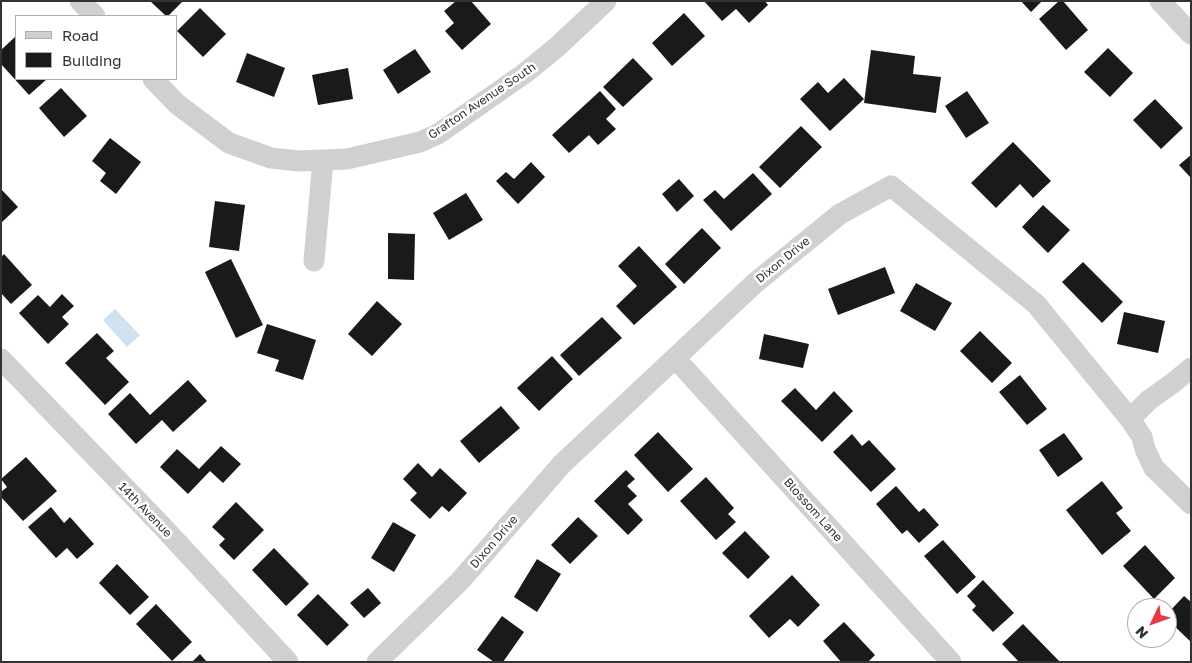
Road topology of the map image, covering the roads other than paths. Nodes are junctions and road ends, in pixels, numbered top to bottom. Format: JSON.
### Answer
{"nodes":[{"id":1,"x":80,"y":1,"type":"edge"},
{"id":2,"x":606,"y":1,"type":"edge"},
{"id":3,"x":1160,"y":1,"type":"edge"},
{"id":4,"x":93,"y":15,"type":"edge"},
{"id":5,"x":1191,"y":34,"type":"edge"},
{"id":6,"x":154,"y":80,"type":"edge"},
{"id":7,"x":323,"y":160,"type":"junction"},
{"id":8,"x":314,"y":261,"type":"dead end"},
{"id":9,"x":675,"y":358,"type":"junction"},
{"id":10,"x":1,"y":359,"type":"edge"},
{"id":11,"x":1191,"y":368,"type":"edge"},
{"id":12,"x":1130,"y":420,"type":"junction"},
{"id":13,"x":1191,"y":504,"type":"edge"},
{"id":14,"x":288,"y":662,"type":"edge"},
{"id":15,"x":377,"y":662,"type":"edge"},
{"id":16,"x":951,"y":662,"type":"edge"}],
"edges":[{"from":1,"to":4,"type":"street"},
{"from":2,"to":7,"type":"street","name":"Grafton Avenue South"},
{"from":3,"to":5,"type":"street"},
{"from":6,"to":7,"type":"street","name":"Grafton Avenue South"},
{"from":7,"to":8,"type":"street"},
{"from":9,"to":12,"type":"street","name":"Dixon Drive"},
{"from":9,"to":15,"type":"street","name":"Dixon Drive"},
{"from":9,"to":16,"type":"street","name":"Blossom Lane"},
{"from":10,"to":14,"type":"street","name":"14th Avenue"},
{"from":11,"to":12,"type":"street"},
{"from":12,"to":13,"type":"street","name":"Dixon Drive"}]}
